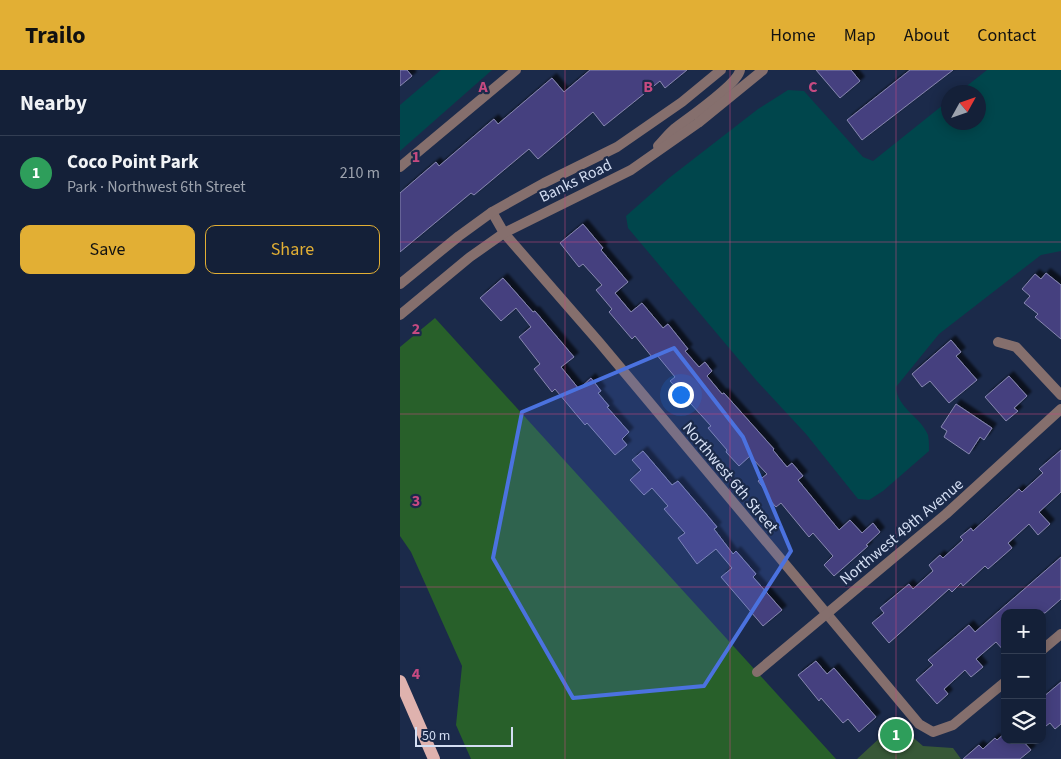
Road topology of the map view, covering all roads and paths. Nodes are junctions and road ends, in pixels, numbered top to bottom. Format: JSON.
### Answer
{"nodes":[{"id":1,"x":516,"y":70,"type":"edge"},
{"id":2,"x":721,"y":70,"type":"edge"},
{"id":3,"x":740,"y":70,"type":"edge"},
{"id":4,"x":763,"y":70,"type":"edge"},
{"id":5,"x":645,"y":160,"type":"junction"},
{"id":6,"x":400,"y":167,"type":"edge"},
{"id":7,"x":492,"y":212,"type":"junction"},
{"id":8,"x":504,"y":233,"type":"junction"},
{"id":9,"x":400,"y":284,"type":"edge"},
{"id":10,"x":400,"y":315,"type":"edge"},
{"id":11,"x":998,"y":342,"type":"dead end"},
{"id":12,"x":1061,"y":395,"type":"edge"},
{"id":13,"x":1061,"y":409,"type":"edge"},
{"id":14,"x":826,"y":614,"type":"junction"},
{"id":15,"x":1061,"y":634,"type":"edge"},
{"id":16,"x":1046,"y":647,"type":"edge"},
{"id":17,"x":757,"y":672,"type":"dead end"},
{"id":18,"x":400,"y":681,"type":"edge"},
{"id":19,"x":1001,"y":685,"type":"edge"},
{"id":20,"x":434,"y":759,"type":"edge"}],
"edges":[{"from":1,"to":6,"type":"street"},
{"from":2,"to":7,"type":"street","name":"Banks Road"},
{"from":3,"to":5,"type":"street"},
{"from":4,"to":5,"type":"street","name":"Banks Road"},
{"from":5,"to":8,"type":"street","name":"Banks Road"},
{"from":7,"to":8,"type":"street","name":"Northwest 6th Street"},
{"from":7,"to":9,"type":"street","name":"Banks Road"},
{"from":8,"to":10,"type":"street","name":"Banks Road"},
{"from":8,"to":14,"type":"street","name":"Northwest 6th Street"},
{"from":11,"to":12,"type":"street"},
{"from":13,"to":14,"type":"street","name":"Northwest 49th Avenue"},
{"from":14,"to":17,"type":"street","name":"Northwest 49th Avenue"},
{"from":14,"to":19,"type":"street","name":"Northwest 6th Street"},
{"from":15,"to":16,"type":"street"},
{"from":18,"to":20,"type":"main road"}]}
